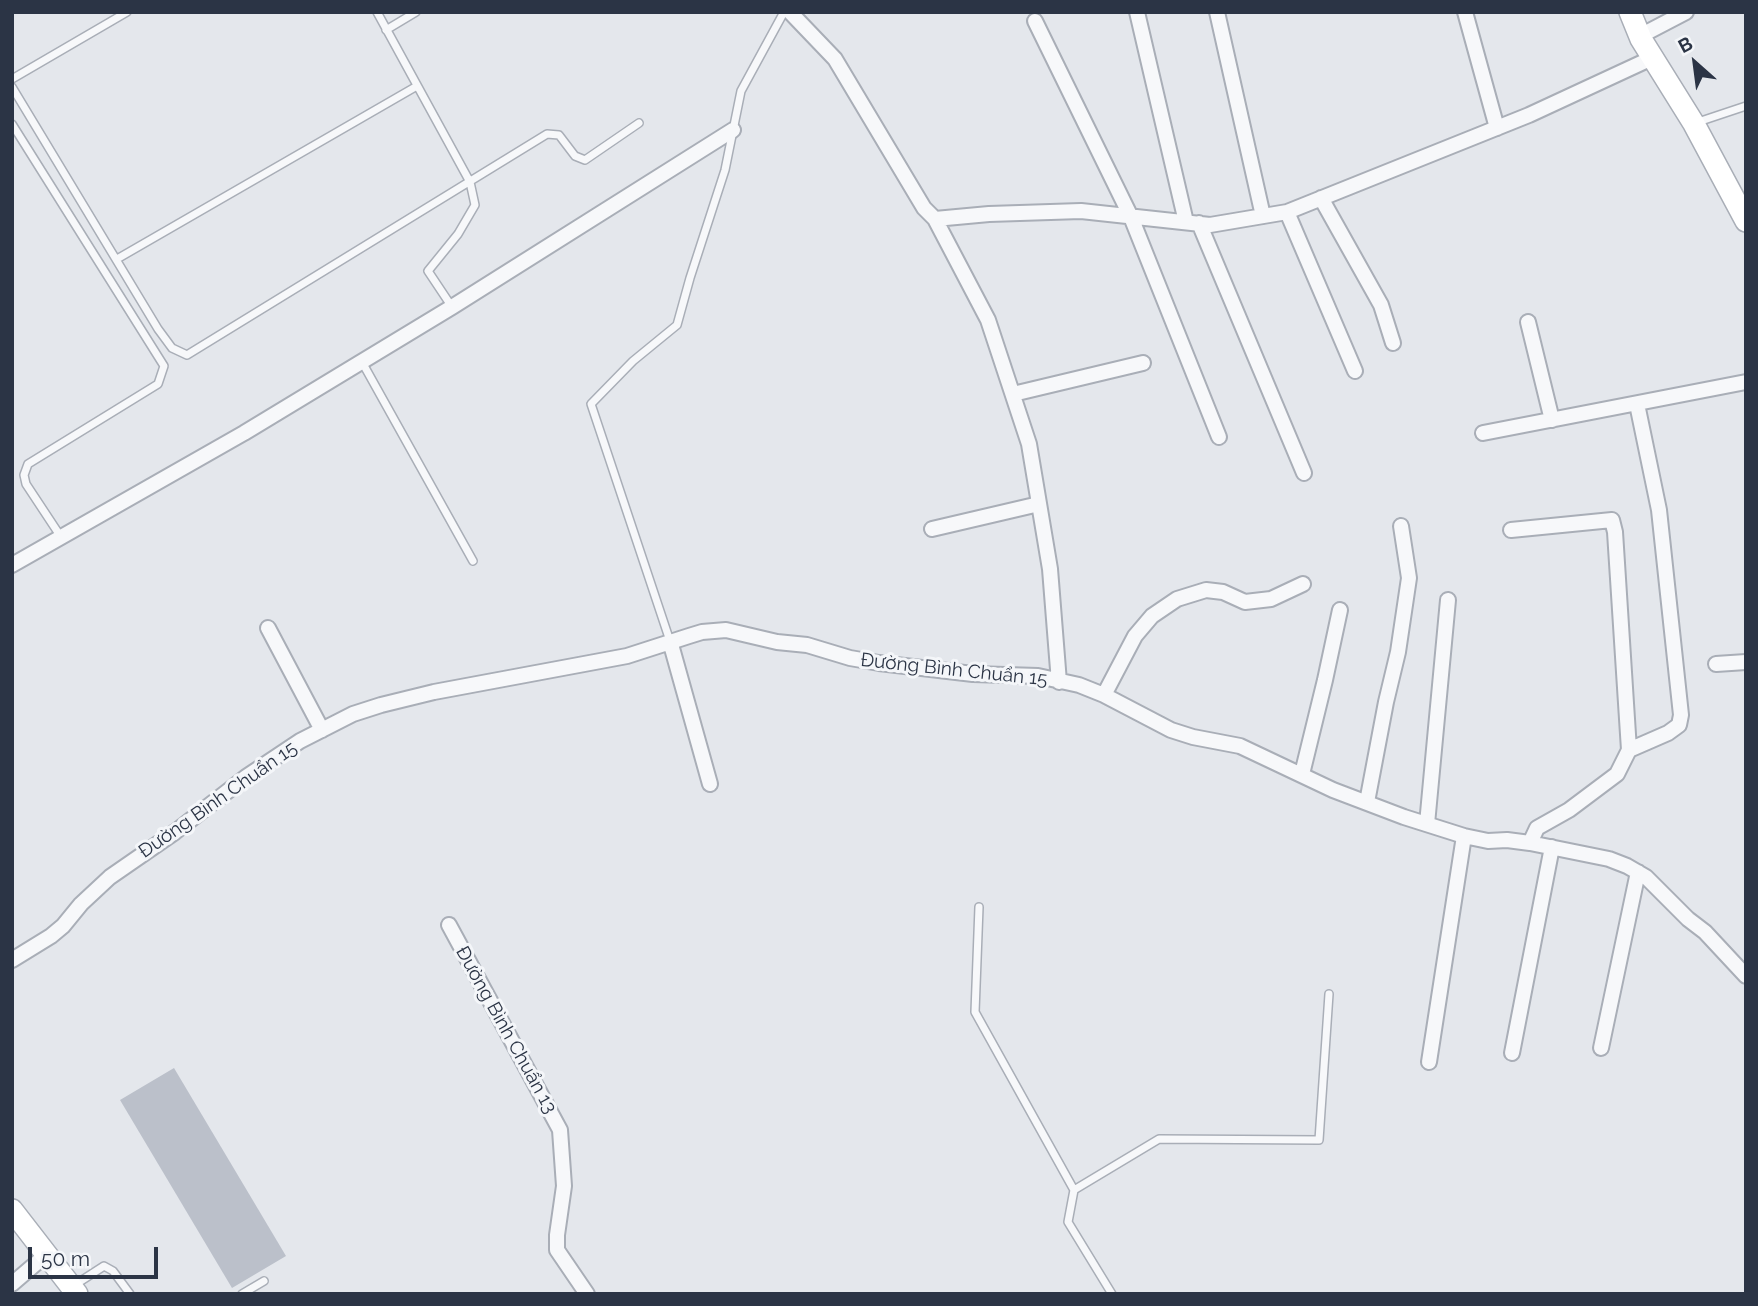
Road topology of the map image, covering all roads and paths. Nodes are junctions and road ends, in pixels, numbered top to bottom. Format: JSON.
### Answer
{"nodes":[{"id":1,"x":127,"y":12,"type":"edge"},
{"id":2,"x":377,"y":12,"type":"edge"},
{"id":3,"x":416,"y":12,"type":"edge"},
{"id":4,"x":784,"y":12,"type":"edge"},
{"id":5,"x":790,"y":12,"type":"edge"},
{"id":6,"x":1137,"y":12,"type":"edge"},
{"id":7,"x":1217,"y":12,"type":"edge"},
{"id":8,"x":1465,"y":12,"type":"edge"},
{"id":9,"x":1630,"y":12,"type":"edge"},
{"id":10,"x":1686,"y":12,"type":"edge"},
{"id":11,"x":1035,"y":21,"type":"dead end"},
{"id":12,"x":387,"y":30,"type":"junction"},
{"id":13,"x":1640,"y":36,"type":"junction"},
{"id":14,"x":1652,"y":58,"type":"junction"},
{"id":15,"x":12,"y":79,"type":"edge"},
{"id":16,"x":417,"y":86,"type":"junction"},
{"id":17,"x":12,"y":87,"type":"edge"},
{"id":18,"x":1746,"y":106,"type":"edge"},
{"id":19,"x":639,"y":123,"type":"dead end"},
{"id":20,"x":12,"y":124,"type":"edge"},
{"id":21,"x":1694,"y":124,"type":"junction"},
{"id":22,"x":1497,"y":128,"type":"junction"},
{"id":23,"x":733,"y":131,"type":"junction"},
{"id":24,"x":470,"y":182,"type":"junction"},
{"id":25,"x":1321,"y":198,"type":"junction"},
{"id":26,"x":1287,"y":212,"type":"junction"},
{"id":27,"x":1131,"y":216,"type":"junction"},
{"id":28,"x":1263,"y":216,"type":"junction"},
{"id":29,"x":935,"y":219,"type":"junction"},
{"id":30,"x":1746,"y":221,"type":"edge"},
{"id":31,"x":1192,"y":223,"type":"junction"},
{"id":32,"x":117,"y":259,"type":"junction"},
{"id":33,"x":452,"y":307,"type":"junction"},
{"id":34,"x":1528,"y":322,"type":"dead end"},
{"id":35,"x":1394,"y":343,"type":"dead end"},
{"id":36,"x":362,"y":362,"type":"junction"},
{"id":37,"x":1143,"y":363,"type":"dead end"},
{"id":38,"x":1355,"y":371,"type":"dead end"},
{"id":39,"x":1746,"y":382,"type":"edge"},
{"id":40,"x":1013,"y":394,"type":"junction"},
{"id":41,"x":1637,"y":404,"type":"junction"},
{"id":42,"x":1552,"y":420,"type":"junction"},
{"id":43,"x":1483,"y":433,"type":"dead end"},
{"id":44,"x":1219,"y":437,"type":"dead end"},
{"id":45,"x":1304,"y":473,"type":"dead end"},
{"id":46,"x":1039,"y":504,"type":"junction"},
{"id":47,"x":1401,"y":526,"type":"dead end"},
{"id":48,"x":932,"y":529,"type":"dead end"},
{"id":49,"x":1511,"y":530,"type":"dead end"},
{"id":50,"x":61,"y":537,"type":"junction"},
{"id":51,"x":473,"y":562,"type":"dead end"},
{"id":52,"x":12,"y":565,"type":"edge"},
{"id":53,"x":1303,"y":584,"type":"dead end"},
{"id":54,"x":1448,"y":600,"type":"dead end"},
{"id":55,"x":1340,"y":610,"type":"dead end"},
{"id":56,"x":268,"y":628,"type":"dead end"},
{"id":57,"x":670,"y":641,"type":"junction"},
{"id":58,"x":1746,"y":662,"type":"edge"},
{"id":59,"x":1716,"y":664,"type":"dead end"},
{"id":60,"x":1059,"y":682,"type":"junction"},
{"id":61,"x":1104,"y":695,"type":"junction"},
{"id":62,"x":322,"y":730,"type":"junction"},
{"id":63,"x":1629,"y":750,"type":"junction"},
{"id":64,"x":1302,"y":774,"type":"junction"},
{"id":65,"x":710,"y":784,"type":"dead end"},
{"id":66,"x":1367,"y":802,"type":"junction"},
{"id":67,"x":1427,"y":824,"type":"junction"},
{"id":68,"x":1464,"y":836,"type":"junction"},
{"id":69,"x":1530,"y":843,"type":"junction"},
{"id":70,"x":1552,"y":847,"type":"junction"},
{"id":71,"x":1638,"y":872,"type":"junction"},
{"id":72,"x":979,"y":907,"type":"dead end"},
{"id":73,"x":449,"y":925,"type":"dead end"},
{"id":74,"x":12,"y":960,"type":"edge"},
{"id":75,"x":1746,"y":976,"type":"edge"},
{"id":76,"x":1329,"y":995,"type":"dead end"},
{"id":77,"x":1601,"y":1048,"type":"dead end"},
{"id":78,"x":1512,"y":1053,"type":"dead end"},
{"id":79,"x":1429,"y":1062,"type":"dead end"},
{"id":80,"x":1074,"y":1190,"type":"junction"},
{"id":81,"x":12,"y":1210,"type":"edge"},
{"id":82,"x":47,"y":1254,"type":"junction"},
{"id":83,"x":264,"y":1281,"type":"dead end"},
{"id":84,"x":12,"y":1284,"type":"edge"},
{"id":85,"x":75,"y":1290,"type":"edge"},
{"id":86,"x":130,"y":1294,"type":"edge"},
{"id":87,"x":242,"y":1294,"type":"edge"},
{"id":88,"x":587,"y":1294,"type":"edge"},
{"id":89,"x":1112,"y":1294,"type":"edge"}],
"edges":[{"from":1,"to":15,"type":"lane"},
{"from":2,"to":12,"type":"lane"},
{"from":3,"to":12,"type":"lane"},
{"from":4,"to":23,"type":"lane"},
{"from":5,"to":29,"type":"street"},
{"from":6,"to":31,"type":"street"},
{"from":7,"to":28,"type":"street"},
{"from":8,"to":22,"type":"street"},
{"from":9,"to":13,"type":"street"},
{"from":10,"to":13,"type":"street"},
{"from":11,"to":27,"type":"street"},
{"from":12,"to":16,"type":"lane"},
{"from":13,"to":14,"type":"street"},
{"from":14,"to":21,"type":"street"},
{"from":14,"to":22,"type":"street"},
{"from":16,"to":24,"type":"lane"},
{"from":16,"to":32,"type":"lane"},
{"from":17,"to":32,"type":"lane"},
{"from":18,"to":21,"type":"lane"},
{"from":19,"to":24,"type":"lane"},
{"from":20,"to":50,"type":"lane"},
{"from":21,"to":30,"type":"street"},
{"from":22,"to":25,"type":"street"},
{"from":23,"to":33,"type":"street"},
{"from":23,"to":57,"type":"lane"},
{"from":24,"to":32,"type":"lane"},
{"from":24,"to":33,"type":"lane"},
{"from":25,"to":26,"type":"street"},
{"from":25,"to":35,"type":"street"},
{"from":26,"to":28,"type":"street"},
{"from":26,"to":38,"type":"street"},
{"from":27,"to":29,"type":"street"},
{"from":27,"to":31,"type":"street"},
{"from":27,"to":44,"type":"street"},
{"from":28,"to":31,"type":"street"},
{"from":29,"to":40,"type":"street"},
{"from":31,"to":45,"type":"street"},
{"from":33,"to":36,"type":"street"},
{"from":34,"to":42,"type":"street"},
{"from":36,"to":50,"type":"street"},
{"from":36,"to":51,"type":"lane"},
{"from":37,"to":40,"type":"street"},
{"from":39,"to":41,"type":"street"},
{"from":40,"to":46,"type":"street"},
{"from":41,"to":42,"type":"street"},
{"from":41,"to":63,"type":"street"},
{"from":42,"to":43,"type":"street"},
{"from":46,"to":48,"type":"street"},
{"from":46,"to":60,"type":"street"},
{"from":47,"to":66,"type":"street"},
{"from":49,"to":63,"type":"street"},
{"from":50,"to":52,"type":"street"},
{"from":53,"to":61,"type":"street"},
{"from":54,"to":67,"type":"street"},
{"from":55,"to":64,"type":"street"},
{"from":56,"to":62,"type":"street"},
{"from":57,"to":60,"type":"street","name":"Đường Bình Chuẩn 15"},
{"from":57,"to":62,"type":"street","name":"Đường Bình Chuẩn 15"},
{"from":57,"to":65,"type":"street"},
{"from":58,"to":59,"type":"street"},
{"from":60,"to":61,"type":"street","name":"Đường Bình Chuẩn 15"},
{"from":61,"to":64,"type":"street","name":"Đường Bình Chuẩn 15"},
{"from":62,"to":74,"type":"street","name":"Đường Bình Chuẩn 15"},
{"from":63,"to":69,"type":"street"},
{"from":64,"to":66,"type":"street","name":"Đường Bình Chuẩn 15"},
{"from":66,"to":67,"type":"street","name":"Đường Bình Chuẩn 15"},
{"from":67,"to":68,"type":"street","name":"Đường Bình Chuẩn 15"},
{"from":68,"to":69,"type":"street","name":"Đường Bình Chuẩn 15"},
{"from":68,"to":79,"type":"street"},
{"from":69,"to":70,"type":"street","name":"Đường Bình Chuẩn 15"},
{"from":70,"to":71,"type":"street","name":"Đường Bình Chuẩn 15"},
{"from":70,"to":78,"type":"street"},
{"from":71,"to":75,"type":"street","name":"Đường Bình Chuẩn 15"},
{"from":71,"to":77,"type":"street"},
{"from":72,"to":80,"type":"lane"},
{"from":73,"to":88,"type":"street","name":"Đường Bình Chuẩn 13"},
{"from":76,"to":80,"type":"lane"},
{"from":80,"to":89,"type":"lane"},
{"from":81,"to":82,"type":"street"},
{"from":82,"to":84,"type":"street"},
{"from":82,"to":85,"type":"street"},
{"from":83,"to":87,"type":"lane"},
{"from":85,"to":86,"type":"lane"}]}
